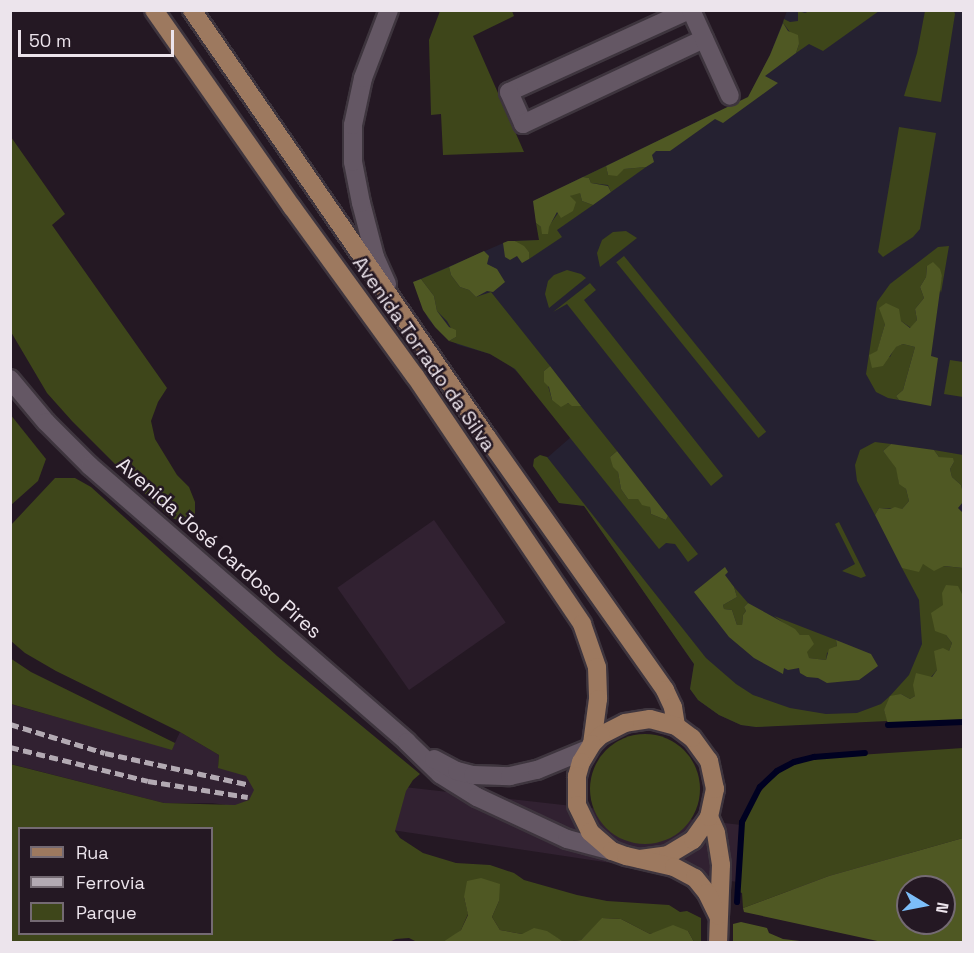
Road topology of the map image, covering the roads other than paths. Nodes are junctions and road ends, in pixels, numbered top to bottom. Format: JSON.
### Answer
{"nodes":[{"id":1,"x":154,"y":10,"type":"edge"},
{"id":2,"x":192,"y":10,"type":"edge"},
{"id":3,"x":388,"y":10,"type":"edge"},
{"id":4,"x":690,"y":10,"type":"edge"},
{"id":5,"x":704,"y":39,"type":"junction"},
{"id":6,"x":730,"y":96,"type":"dead end"},
{"id":7,"x":397,"y":304,"type":"junction"},
{"id":8,"x":10,"y":379,"type":"edge"},
{"id":9,"x":676,"y":726,"type":"junction"},
{"id":10,"x":407,"y":742,"type":"junction"},
{"id":11,"x":590,"y":747,"type":"junction"},
{"id":12,"x":709,"y":817,"type":"junction"},
{"id":13,"x":612,"y":851,"type":"junction"},
{"id":14,"x":640,"y":859,"type":"junction"},
{"id":15,"x":718,"y":920,"type":"junction"},
{"id":16,"x":718,"y":942,"type":"edge"}],
"edges":[{"from":1,"to":11,"type":"main road","name":"Avenida Torrado da Silva"},
{"from":2,"to":7,"type":"main road","name":"Avenida Torrado da Silva"},
{"from":3,"to":7,"type":"street"},
{"from":4,"to":5,"type":"street"},
{"from":4,"to":5,"type":"street"},
{"from":5,"to":6,"type":"street"},
{"from":7,"to":9,"type":"main road","name":"Avenida Torrado da Silva"},
{"from":8,"to":10,"type":"street","name":"Avenida José Cardoso Pires"},
{"from":9,"to":11,"type":"main road"},
{"from":9,"to":12,"type":"main road"},
{"from":10,"to":11,"type":"street","name":"Avenida José Cardoso Pires"},
{"from":10,"to":13,"type":"street","name":"Avenida José Cardoso Pires"},
{"from":11,"to":13,"type":"main road"},
{"from":12,"to":14,"type":"main road"},
{"from":12,"to":15,"type":"main road"},
{"from":13,"to":14,"type":"main road"},
{"from":14,"to":15,"type":"main road"},
{"from":15,"to":16,"type":"main road"}]}
